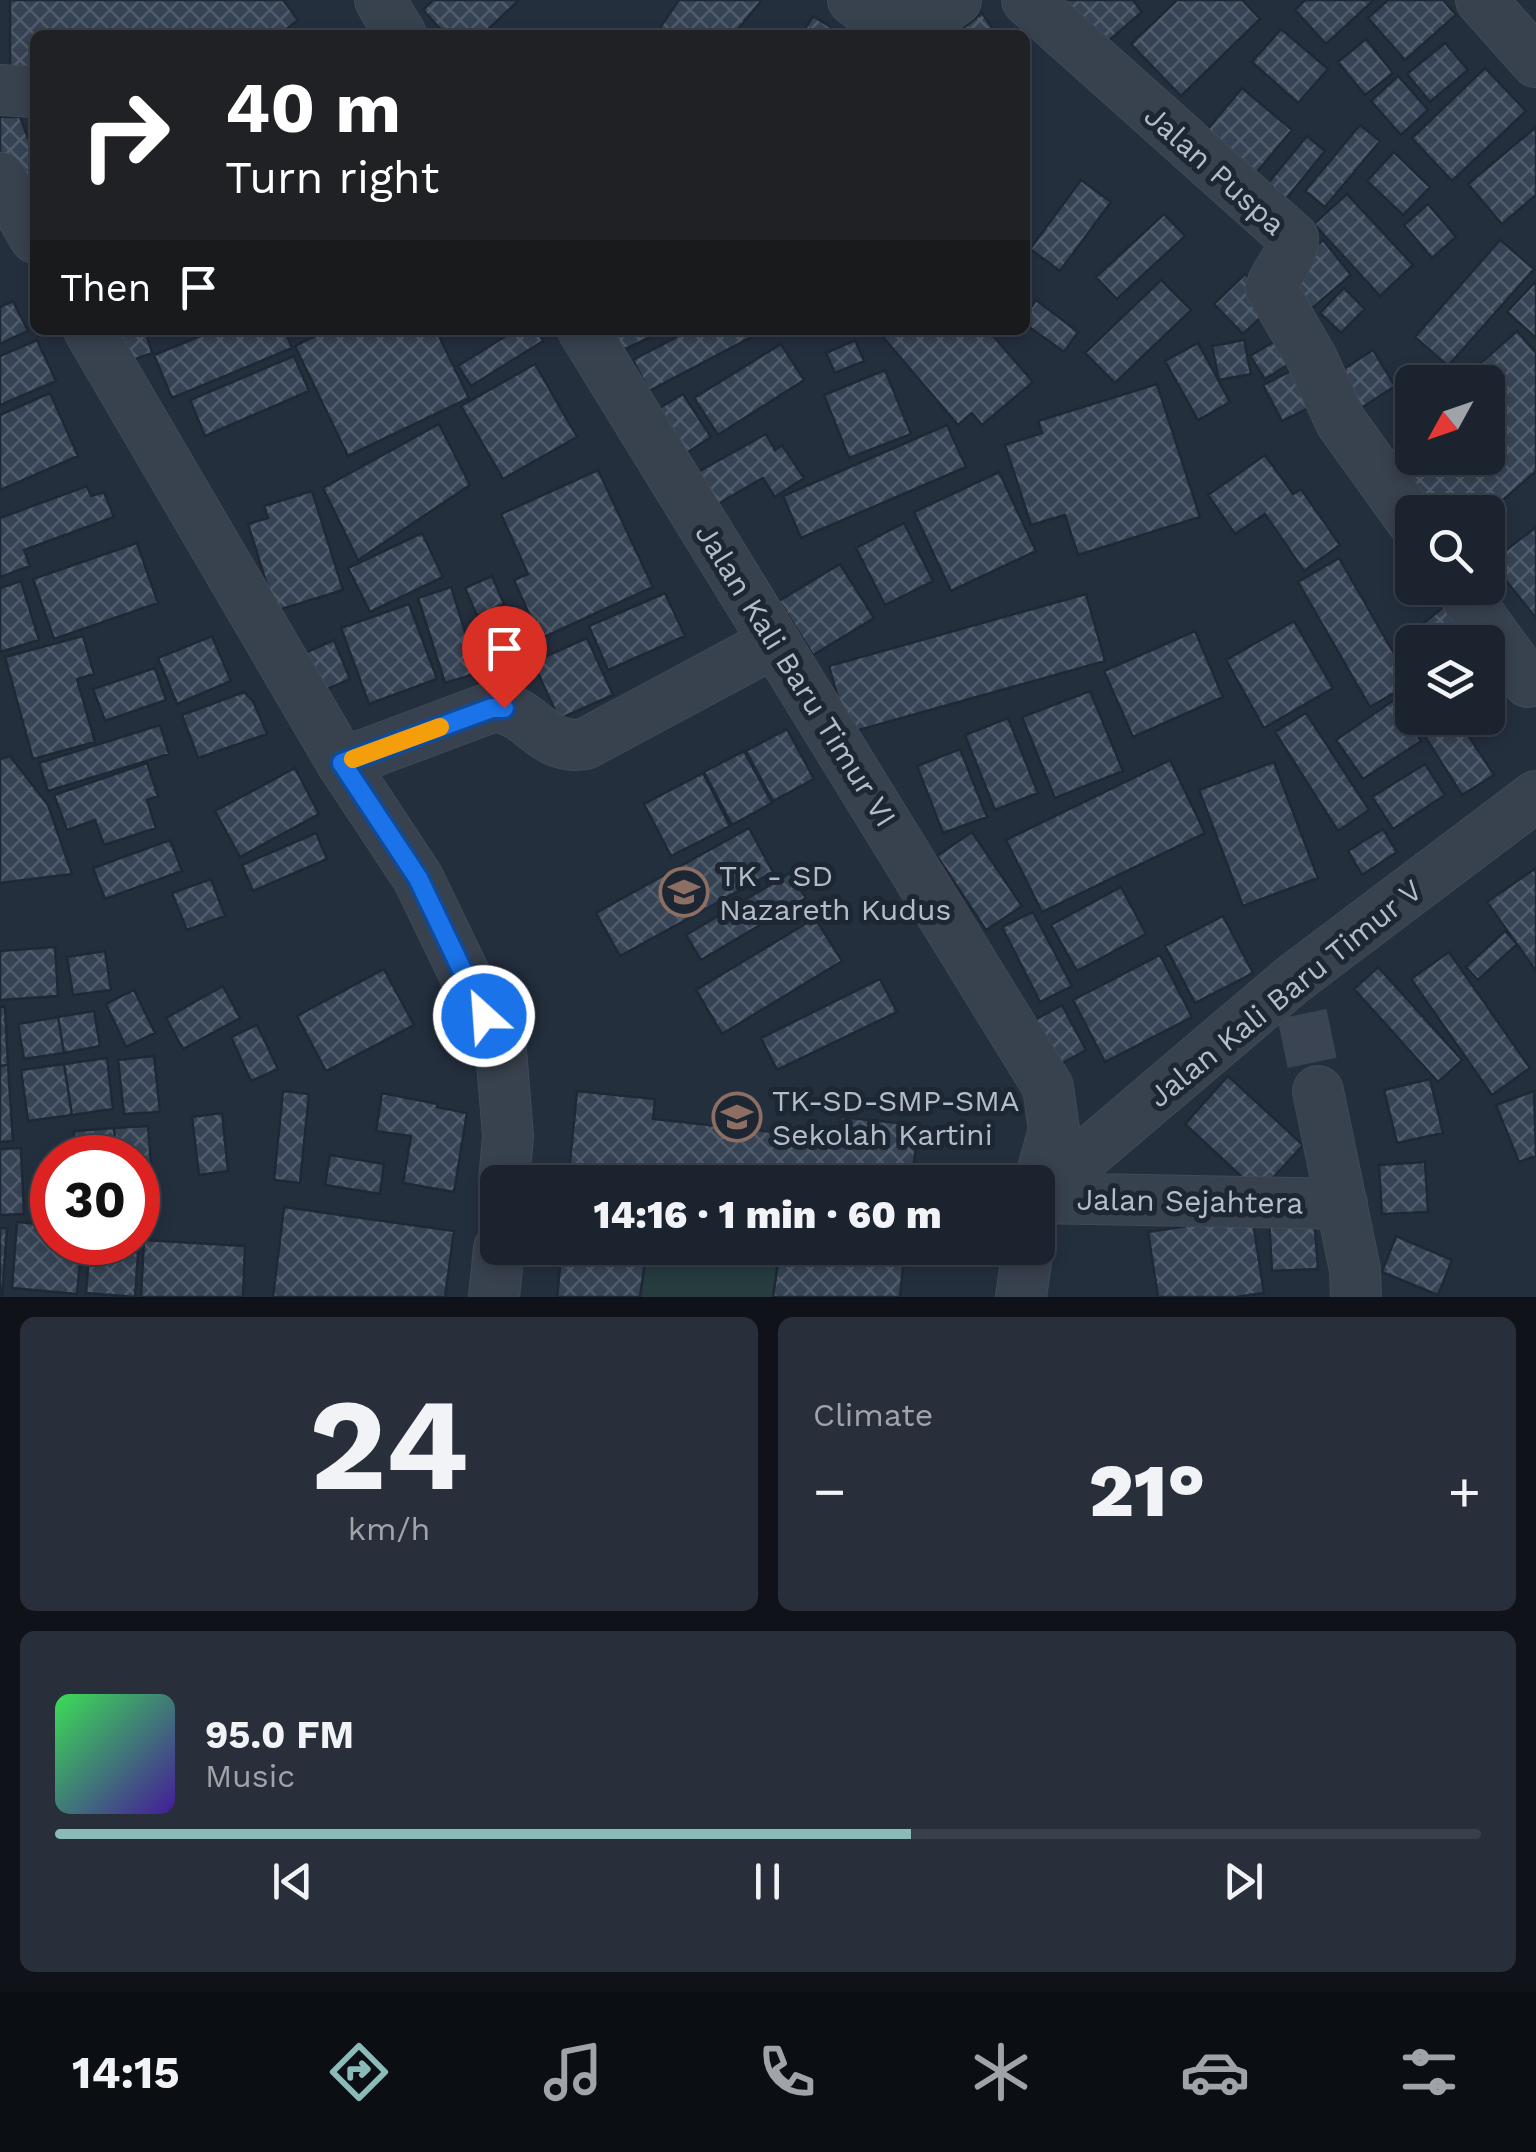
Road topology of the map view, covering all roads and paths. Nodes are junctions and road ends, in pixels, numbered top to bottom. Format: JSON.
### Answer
{"nodes":[{"id":1,"x":380,"y":0,"type":"edge"},
{"id":2,"x":852,"y":0,"type":"edge"},
{"id":3,"x":956,"y":0,"type":"edge"},
{"id":4,"x":1027,"y":0,"type":"edge"},
{"id":5,"x":1481,"y":0,"type":"edge"},
{"id":6,"x":398,"y":30,"type":"edge"},
{"id":7,"x":1536,"y":62,"type":"edge"},
{"id":8,"x":0,"y":90,"type":"edge"},
{"id":9,"x":30,"y":92,"type":"edge"},
{"id":10,"x":0,"y":178,"type":"edge"},
{"id":11,"x":30,"y":229,"type":"edge"},
{"id":12,"x":92,"y":335,"type":"edge"},
{"id":13,"x":586,"y":335,"type":"edge"},
{"id":14,"x":1395,"y":498,"type":"edge"},
{"id":15,"x":1472,"y":605,"type":"edge"},
{"id":16,"x":775,"y":642,"type":"junction"},
{"id":17,"x":1528,"y":682,"type":"dead end"},
{"id":18,"x":342,"y":763,"type":"junction"},
{"id":19,"x":1536,"y":796,"type":"edge"},
{"id":20,"x":1318,"y":1092,"type":"tunnel mouth"},
{"id":21,"x":505,"y":1165,"type":"edge"},
{"id":22,"x":1044,"y":1165,"type":"edge"},
{"id":23,"x":1055,"y":1184,"type":"edge"},
{"id":24,"x":1055,"y":1197,"type":"edge"},
{"id":25,"x":1342,"y":1204,"type":"junction"},
{"id":26,"x":497,"y":1265,"type":"edge"},
{"id":27,"x":1026,"y":1265,"type":"edge"},
{"id":28,"x":494,"y":1297,"type":"edge"},
{"id":29,"x":1021,"y":1297,"type":"edge"},
{"id":30,"x":1356,"y":1297,"type":"edge"}],
"edges":[{"from":1,"to":6,"type":"street"},
{"from":2,"to":3,"type":"street"},
{"from":4,"to":14,"type":"street","name":"Jalan Puspa"},
{"from":5,"to":7,"type":"street"},
{"from":8,"to":9,"type":"street"},
{"from":10,"to":11,"type":"street"},
{"from":12,"to":18,"type":"street"},
{"from":13,"to":16,"type":"street","name":"Jalan Kali Baru Timur VI"},
{"from":15,"to":17,"type":"street"},
{"from":16,"to":18,"type":"street"},
{"from":16,"to":22,"type":"street","name":"Jalan Kali Baru Timur VI"},
{"from":18,"to":21,"type":"street"},
{"from":19,"to":23,"type":"street","name":"Jalan Kali Baru Timur V"},
{"from":20,"to":25,"type":"street"},
{"from":24,"to":25,"type":"street","name":"Jalan Sejahtera"},
{"from":25,"to":30,"type":"street"},
{"from":26,"to":28,"type":"street"},
{"from":27,"to":29,"type":"street"}]}
